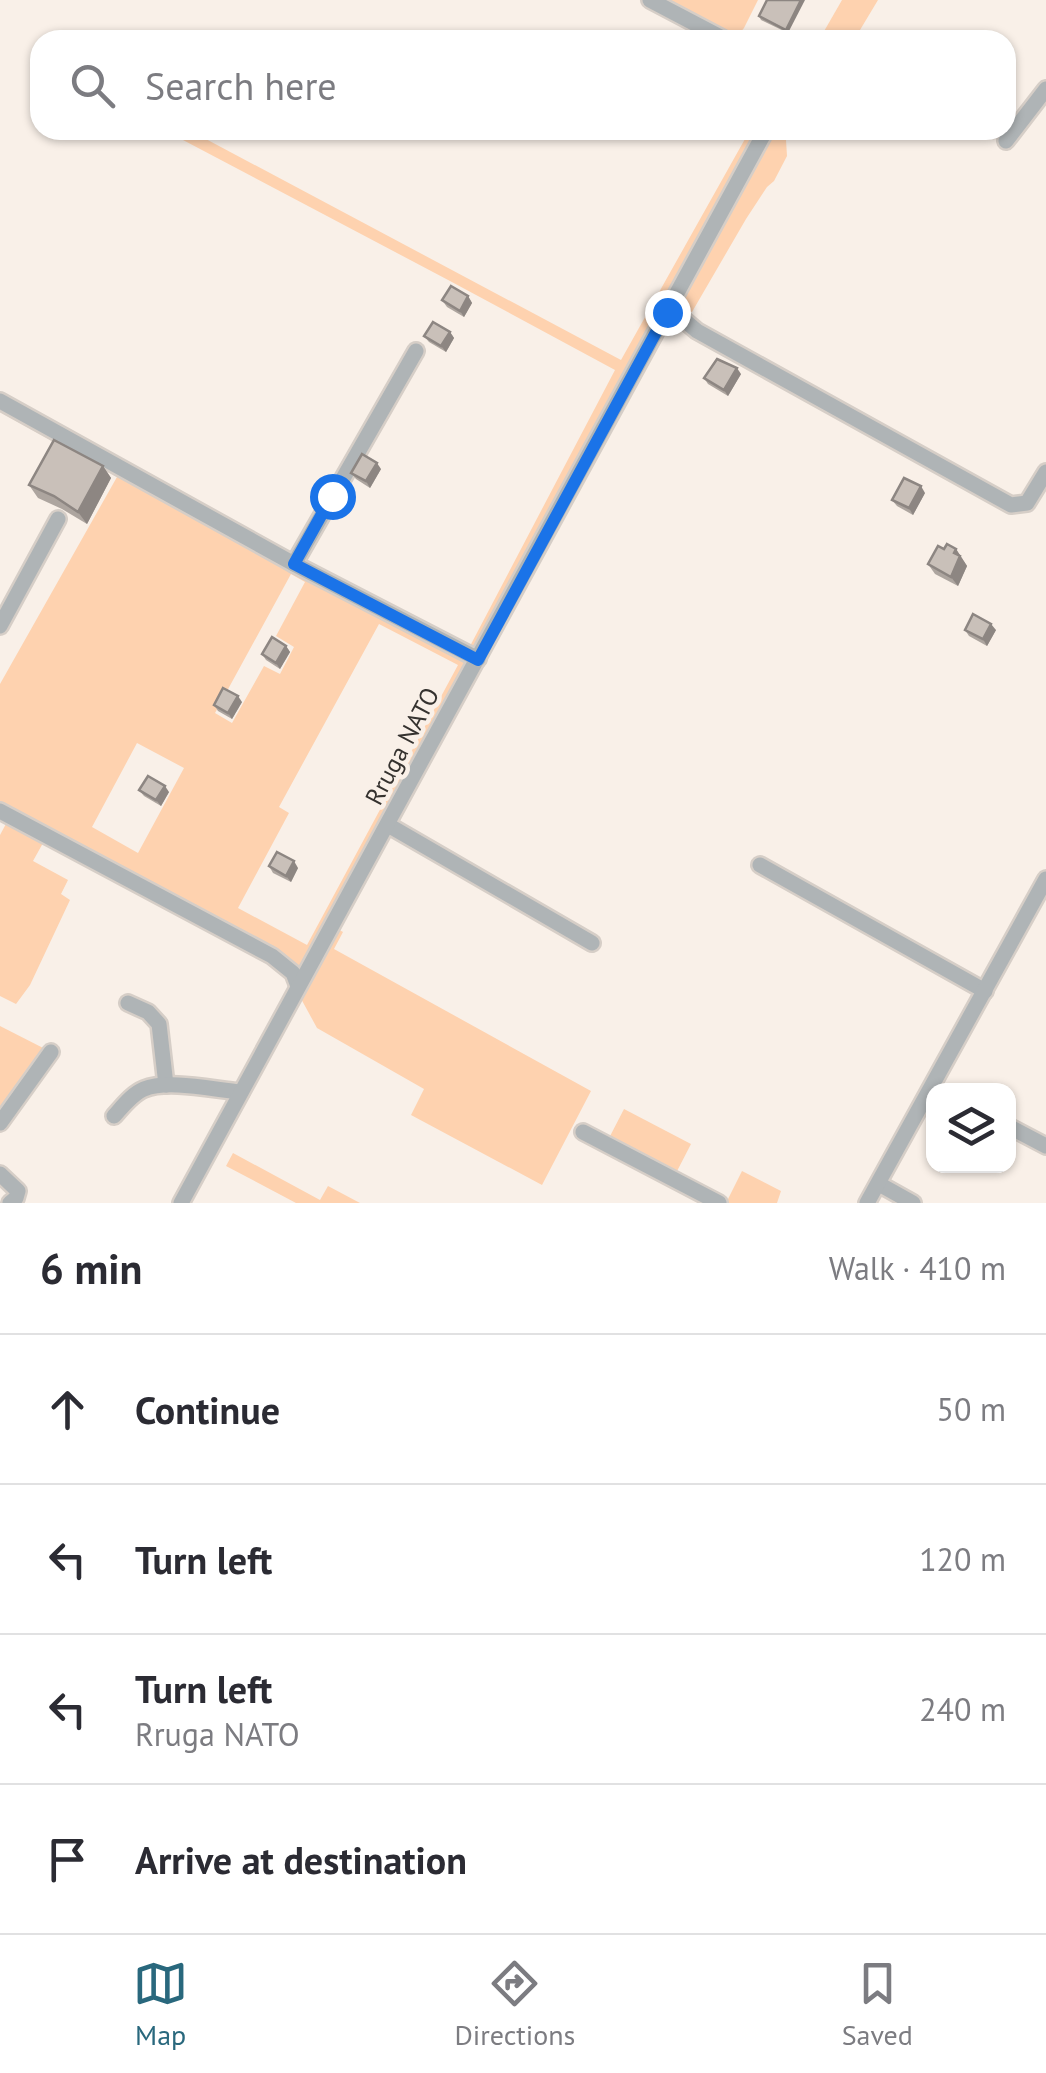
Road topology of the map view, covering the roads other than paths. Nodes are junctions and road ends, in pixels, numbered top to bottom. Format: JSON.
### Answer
{"nodes":[{"id":1,"x":650,"y":0,"type":"edge"},
{"id":2,"x":707,"y":30,"type":"edge"},
{"id":3,"x":1046,"y":89,"type":"edge"},
{"id":4,"x":1016,"y":128,"type":"edge"},
{"id":5,"x":761,"y":140,"type":"edge"},
{"id":6,"x":667,"y":312,"type":"junction"},
{"id":7,"x":416,"y":351,"type":"dead end"},
{"id":8,"x":0,"y":401,"type":"edge"},
{"id":9,"x":1046,"y":472,"type":"edge"},
{"id":10,"x":58,"y":519,"type":"dead end"},
{"id":11,"x":294,"y":564,"type":"junction"},
{"id":12,"x":0,"y":626,"type":"edge"},
{"id":13,"x":478,"y":660,"type":"junction"},
{"id":14,"x":0,"y":811,"type":"edge"},
{"id":15,"x":388,"y":825,"type":"junction"},
{"id":16,"x":760,"y":865,"type":"dead end"},
{"id":17,"x":1046,"y":879,"type":"edge"},
{"id":18,"x":592,"y":942,"type":"dead end"},
{"id":19,"x":298,"y":986,"type":"junction"},
{"id":20,"x":985,"y":991,"type":"junction"},
{"id":21,"x":128,"y":1003,"type":"dead end"},
{"id":22,"x":51,"y":1052,"type":"dead end"},
{"id":23,"x":939,"y":1083,"type":"edge"},
{"id":24,"x":166,"y":1085,"type":"junction"},
{"id":25,"x":241,"y":1092,"type":"junction"},
{"id":26,"x":926,"y":1106,"type":"edge"},
{"id":27,"x":114,"y":1116,"type":"dead end"},
{"id":28,"x":0,"y":1123,"type":"edge"},
{"id":29,"x":1016,"y":1130,"type":"edge"},
{"id":30,"x":583,"y":1132,"type":"dead end"},
{"id":31,"x":1046,"y":1146,"type":"edge"},
{"id":32,"x":0,"y":1174,"type":"edge"},
{"id":33,"x":878,"y":1184,"type":"junction"},
{"id":34,"x":10,"y":1203,"type":"edge"},
{"id":35,"x":181,"y":1203,"type":"edge"},
{"id":36,"x":719,"y":1203,"type":"edge"},
{"id":37,"x":867,"y":1203,"type":"edge"},
{"id":38,"x":913,"y":1203,"type":"edge"}],
"edges":[{"from":1,"to":2,"type":"street"},
{"from":3,"to":4,"type":"street"},
{"from":5,"to":6,"type":"street","name":"Rruga NATO"},
{"from":6,"to":9,"type":"street"},
{"from":6,"to":13,"type":"street","name":"Rruga NATO"},
{"from":7,"to":11,"type":"street"},
{"from":8,"to":11,"type":"street"},
{"from":10,"to":12,"type":"street"},
{"from":11,"to":13,"type":"street"},
{"from":13,"to":15,"type":"street","name":"Rruga NATO"},
{"from":14,"to":19,"type":"street"},
{"from":15,"to":18,"type":"street"},
{"from":15,"to":19,"type":"street","name":"Rruga NATO"},
{"from":16,"to":20,"type":"street"},
{"from":17,"to":20,"type":"street"},
{"from":19,"to":25,"type":"street","name":"Rruga NATO"},
{"from":20,"to":23,"type":"street"},
{"from":21,"to":24,"type":"street"},
{"from":22,"to":28,"type":"street"},
{"from":24,"to":25,"type":"street"},
{"from":24,"to":27,"type":"street"},
{"from":25,"to":35,"type":"street","name":"Rruga NATO"},
{"from":26,"to":33,"type":"street"},
{"from":29,"to":31,"type":"street"},
{"from":30,"to":36,"type":"street"},
{"from":32,"to":34,"type":"street"},
{"from":33,"to":37,"type":"street"},
{"from":33,"to":38,"type":"street"}]}
